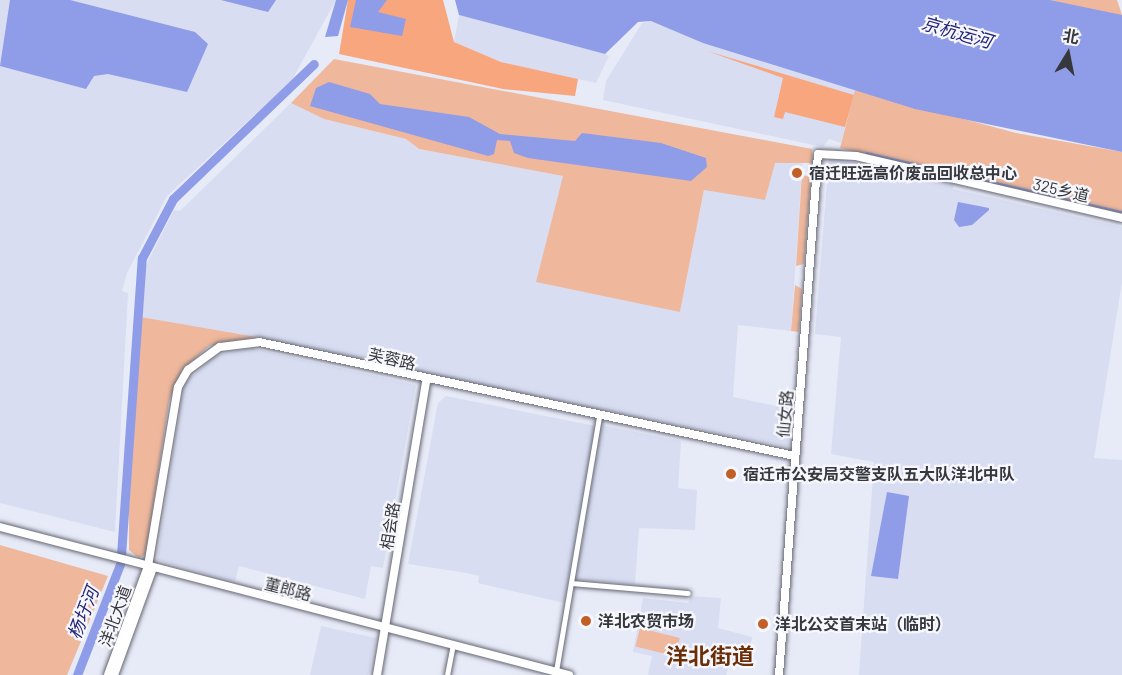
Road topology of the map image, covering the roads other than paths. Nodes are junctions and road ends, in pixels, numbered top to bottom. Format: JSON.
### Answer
{"nodes":[{"id":1,"x":818,"y":154,"type":"joint"},
{"id":2,"x":1122,"y":218,"type":"edge"},
{"id":3,"x":426,"y":381,"type":"junction"},
{"id":4,"x":599,"y":417,"type":"junction"},
{"id":5,"x":795,"y":456,"type":"junction"},
{"id":6,"x":0,"y":527,"type":"edge"},
{"id":7,"x":151,"y":567,"type":"junction"},
{"id":8,"x":571,"y":583,"type":"junction"},
{"id":9,"x":688,"y":593,"type":"dead end"},
{"id":10,"x":387,"y":628,"type":"junction"},
{"id":11,"x":453,"y":645,"type":"junction"},
{"id":12,"x":556,"y":671,"type":"junction"},
{"id":13,"x":108,"y":675,"type":"edge"},
{"id":14,"x":114,"y":675,"type":"edge"},
{"id":15,"x":378,"y":675,"type":"edge"},
{"id":16,"x":447,"y":675,"type":"edge"},
{"id":17,"x":569,"y":675,"type":"edge"},
{"id":18,"x":779,"y":675,"type":"edge"}],
"edges":[{"from":1,"to":2,"type":"street","name":"325乡道"},
{"from":1,"to":5,"type":"street","name":"仙女路"},
{"from":3,"to":4,"type":"street","name":"芙蓉路"},
{"from":3,"to":7,"type":"street","name":"芙蓉路"},
{"from":3,"to":10,"type":"street","name":"相会路"},
{"from":4,"to":5,"type":"street","name":"芙蓉路"},
{"from":4,"to":8,"type":"street"},
{"from":5,"to":18,"type":"street","name":"仙女路"},
{"from":6,"to":7,"type":"street","name":"董郎路"},
{"from":7,"to":10,"type":"street","name":"董郎路"},
{"from":7,"to":13,"type":"street","name":"洋北大道"},
{"from":7,"to":14,"type":"street","name":"洋北大道"},
{"from":8,"to":9,"type":"street"},
{"from":8,"to":12,"type":"street"},
{"from":10,"to":11,"type":"street","name":"董郎路"},
{"from":10,"to":15,"type":"street","name":"相会路"},
{"from":11,"to":12,"type":"street","name":"董郎路"},
{"from":11,"to":16,"type":"street"},
{"from":12,"to":17,"type":"street","name":"董郎路"}]}
